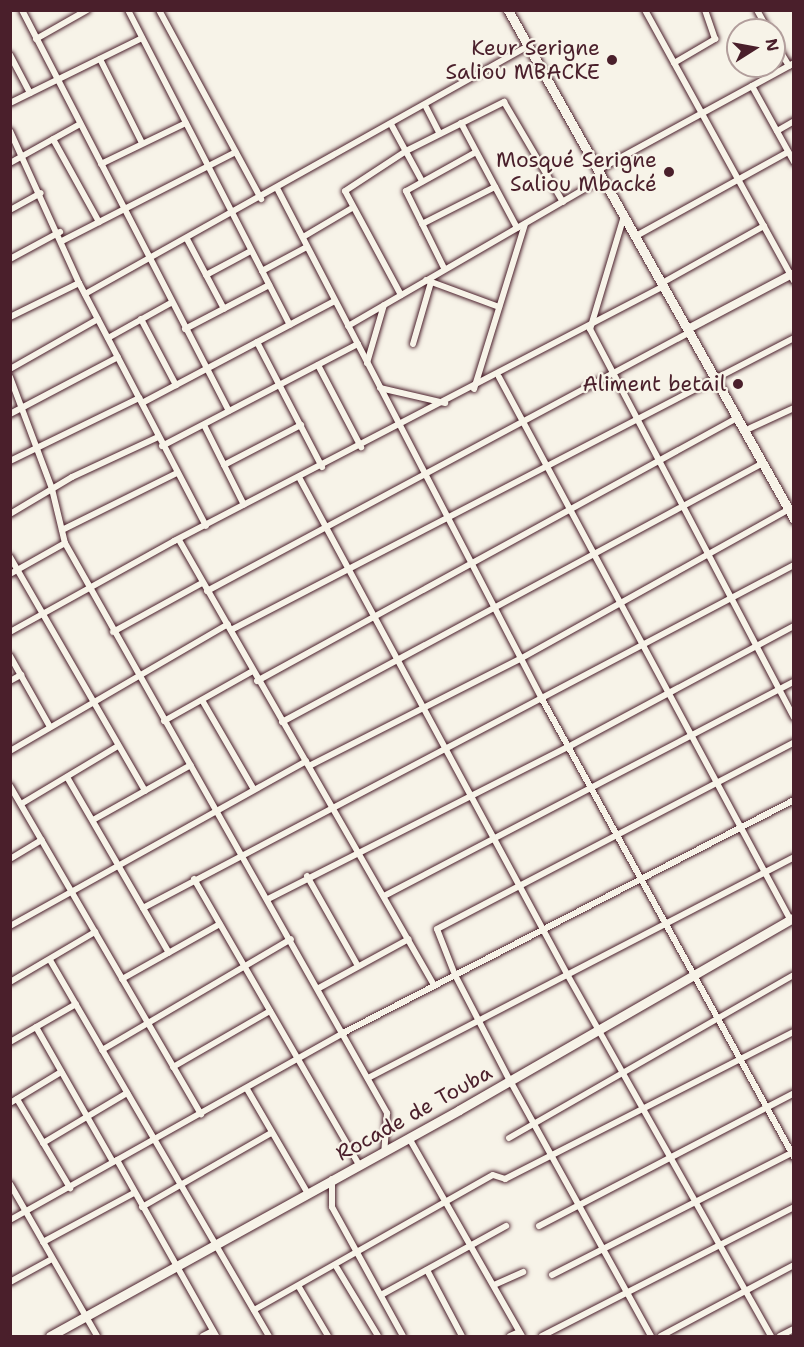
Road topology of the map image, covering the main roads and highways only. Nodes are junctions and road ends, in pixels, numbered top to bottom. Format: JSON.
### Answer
{"nodes":[{"id":1,"x":508,"y":10,"type":"edge"},
{"id":2,"x":794,"y":519,"type":"edge"},
{"id":3,"x":792,"y":920,"type":"edge"},
{"id":4,"x":50,"y":1336,"type":"edge"}],
"edges":[{"from":1,"to":2,"type":"main road"},
{"from":3,"to":4,"type":"main road","name":"Rocade de Touba"}]}
